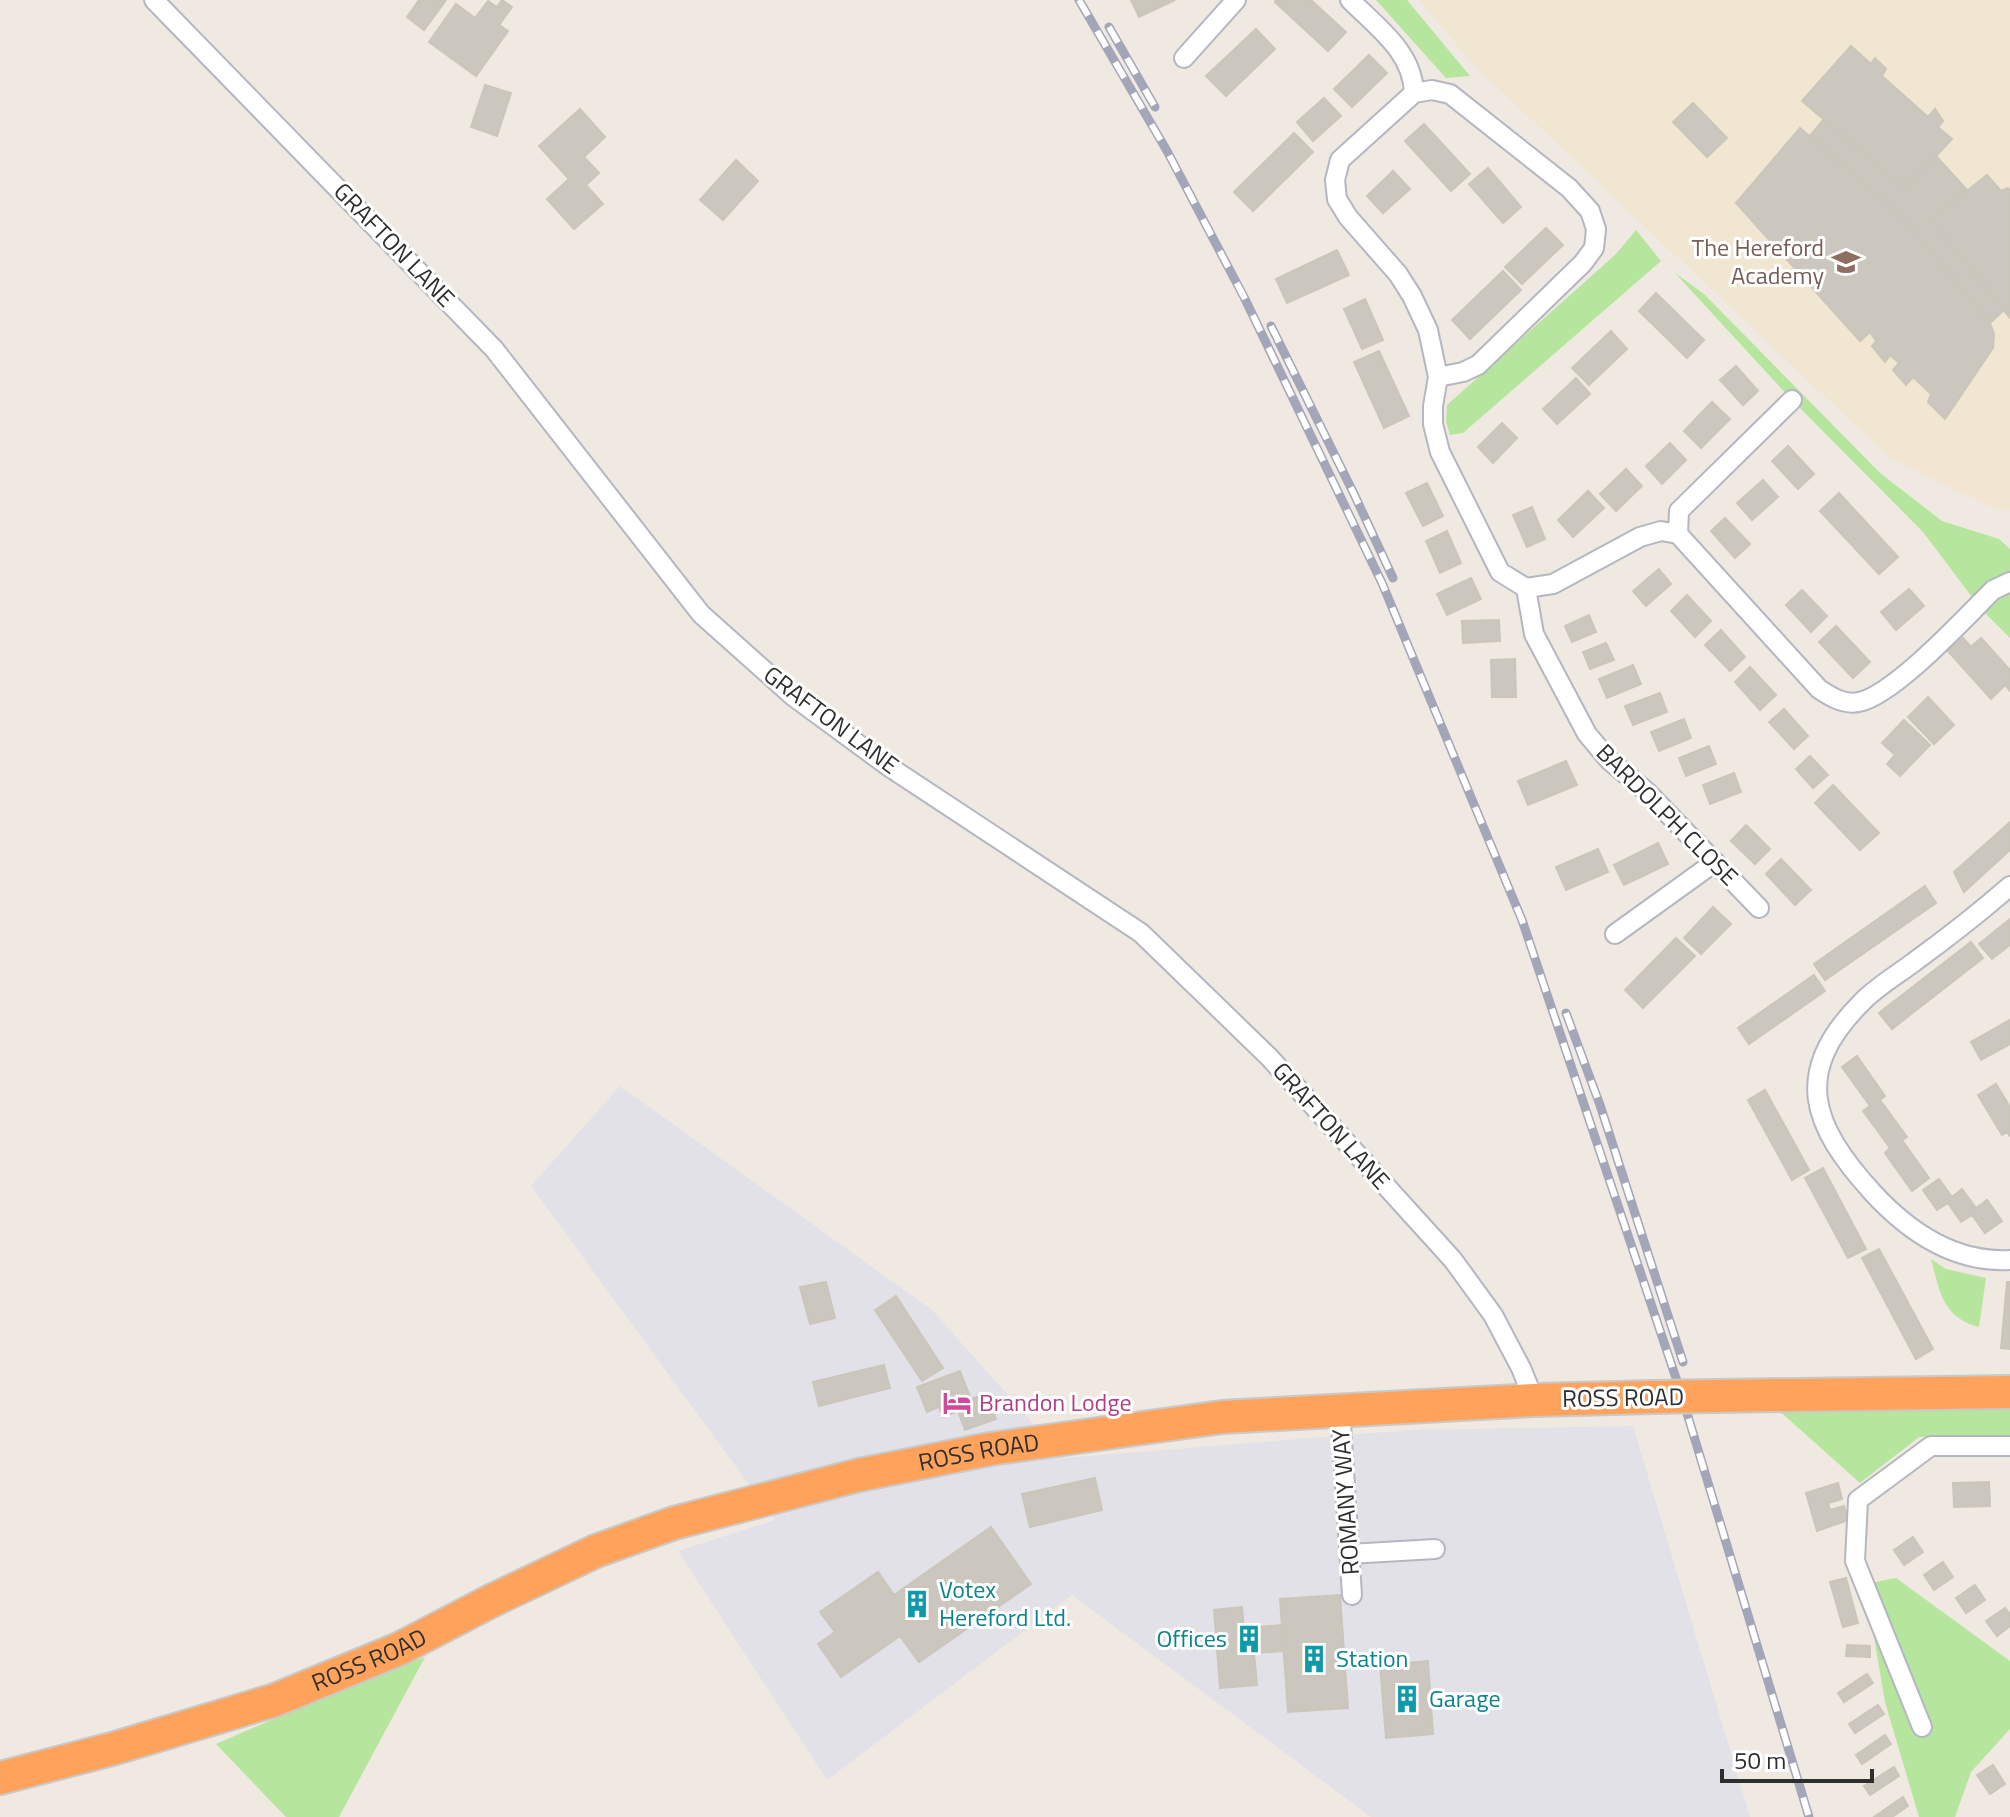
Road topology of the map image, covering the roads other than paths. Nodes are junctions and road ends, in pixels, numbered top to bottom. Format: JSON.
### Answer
{"nodes":[{"id":1,"x":154,"y":0,"type":"edge"},
{"id":2,"x":1236,"y":0,"type":"edge"},
{"id":3,"x":1350,"y":0,"type":"edge"},
{"id":4,"x":1184,"y":58,"type":"dead end"},
{"id":5,"x":1414,"y":93,"type":"junction"},
{"id":6,"x":1438,"y":377,"type":"junction"},
{"id":7,"x":1792,"y":400,"type":"dead end"},
{"id":8,"x":1678,"y":534,"type":"junction"},
{"id":9,"x":2010,"y":582,"type":"edge"},
{"id":10,"x":1526,"y":588,"type":"junction"},
{"id":11,"x":1715,"y":862,"type":"junction"},
{"id":12,"x":2010,"y":886,"type":"edge"},
{"id":13,"x":1759,"y":908,"type":"dead end"},
{"id":14,"x":1615,"y":934,"type":"dead end"},
{"id":15,"x":2010,"y":1260,"type":"edge"},
{"id":16,"x":2010,"y":1392,"type":"edge"},
{"id":17,"x":1534,"y":1400,"type":"junction"},
{"id":18,"x":1340,"y":1409,"type":"junction"},
{"id":19,"x":2010,"y":1446,"type":"edge"},
{"id":20,"x":1435,"y":1549,"type":"dead end"},
{"id":21,"x":1349,"y":1554,"type":"junction"},
{"id":22,"x":1352,"y":1595,"type":"dead end"},
{"id":23,"x":1922,"y":1727,"type":"dead end"},
{"id":24,"x":0,"y":1778,"type":"edge"}],
"edges":[{"from":1,"to":17,"type":"street","name":"GRAFTON LANE"},
{"from":2,"to":4,"type":"street"},
{"from":3,"to":5,"type":"street"},
{"from":5,"to":6,"type":"street"},
{"from":5,"to":6,"type":"street"},
{"from":6,"to":10,"type":"street"},
{"from":7,"to":8,"type":"street"},
{"from":8,"to":9,"type":"street"},
{"from":8,"to":10,"type":"street"},
{"from":10,"to":11,"type":"street","name":"BARDOLPH CLOSE"},
{"from":11,"to":13,"type":"street","name":"BARDOLPH CLOSE"},
{"from":11,"to":14,"type":"street"},
{"from":12,"to":15,"type":"street"},
{"from":16,"to":17,"type":"highway","name":"ROSS ROAD","bridge":true},
{"from":17,"to":18,"type":"highway","name":"ROSS ROAD"},
{"from":18,"to":21,"type":"street","name":"ROMANY WAY"},
{"from":18,"to":24,"type":"highway","name":"ROSS ROAD"},
{"from":19,"to":23,"type":"street"},
{"from":20,"to":21,"type":"street"},
{"from":21,"to":22,"type":"street","name":"ROMANY WAY"}]}
